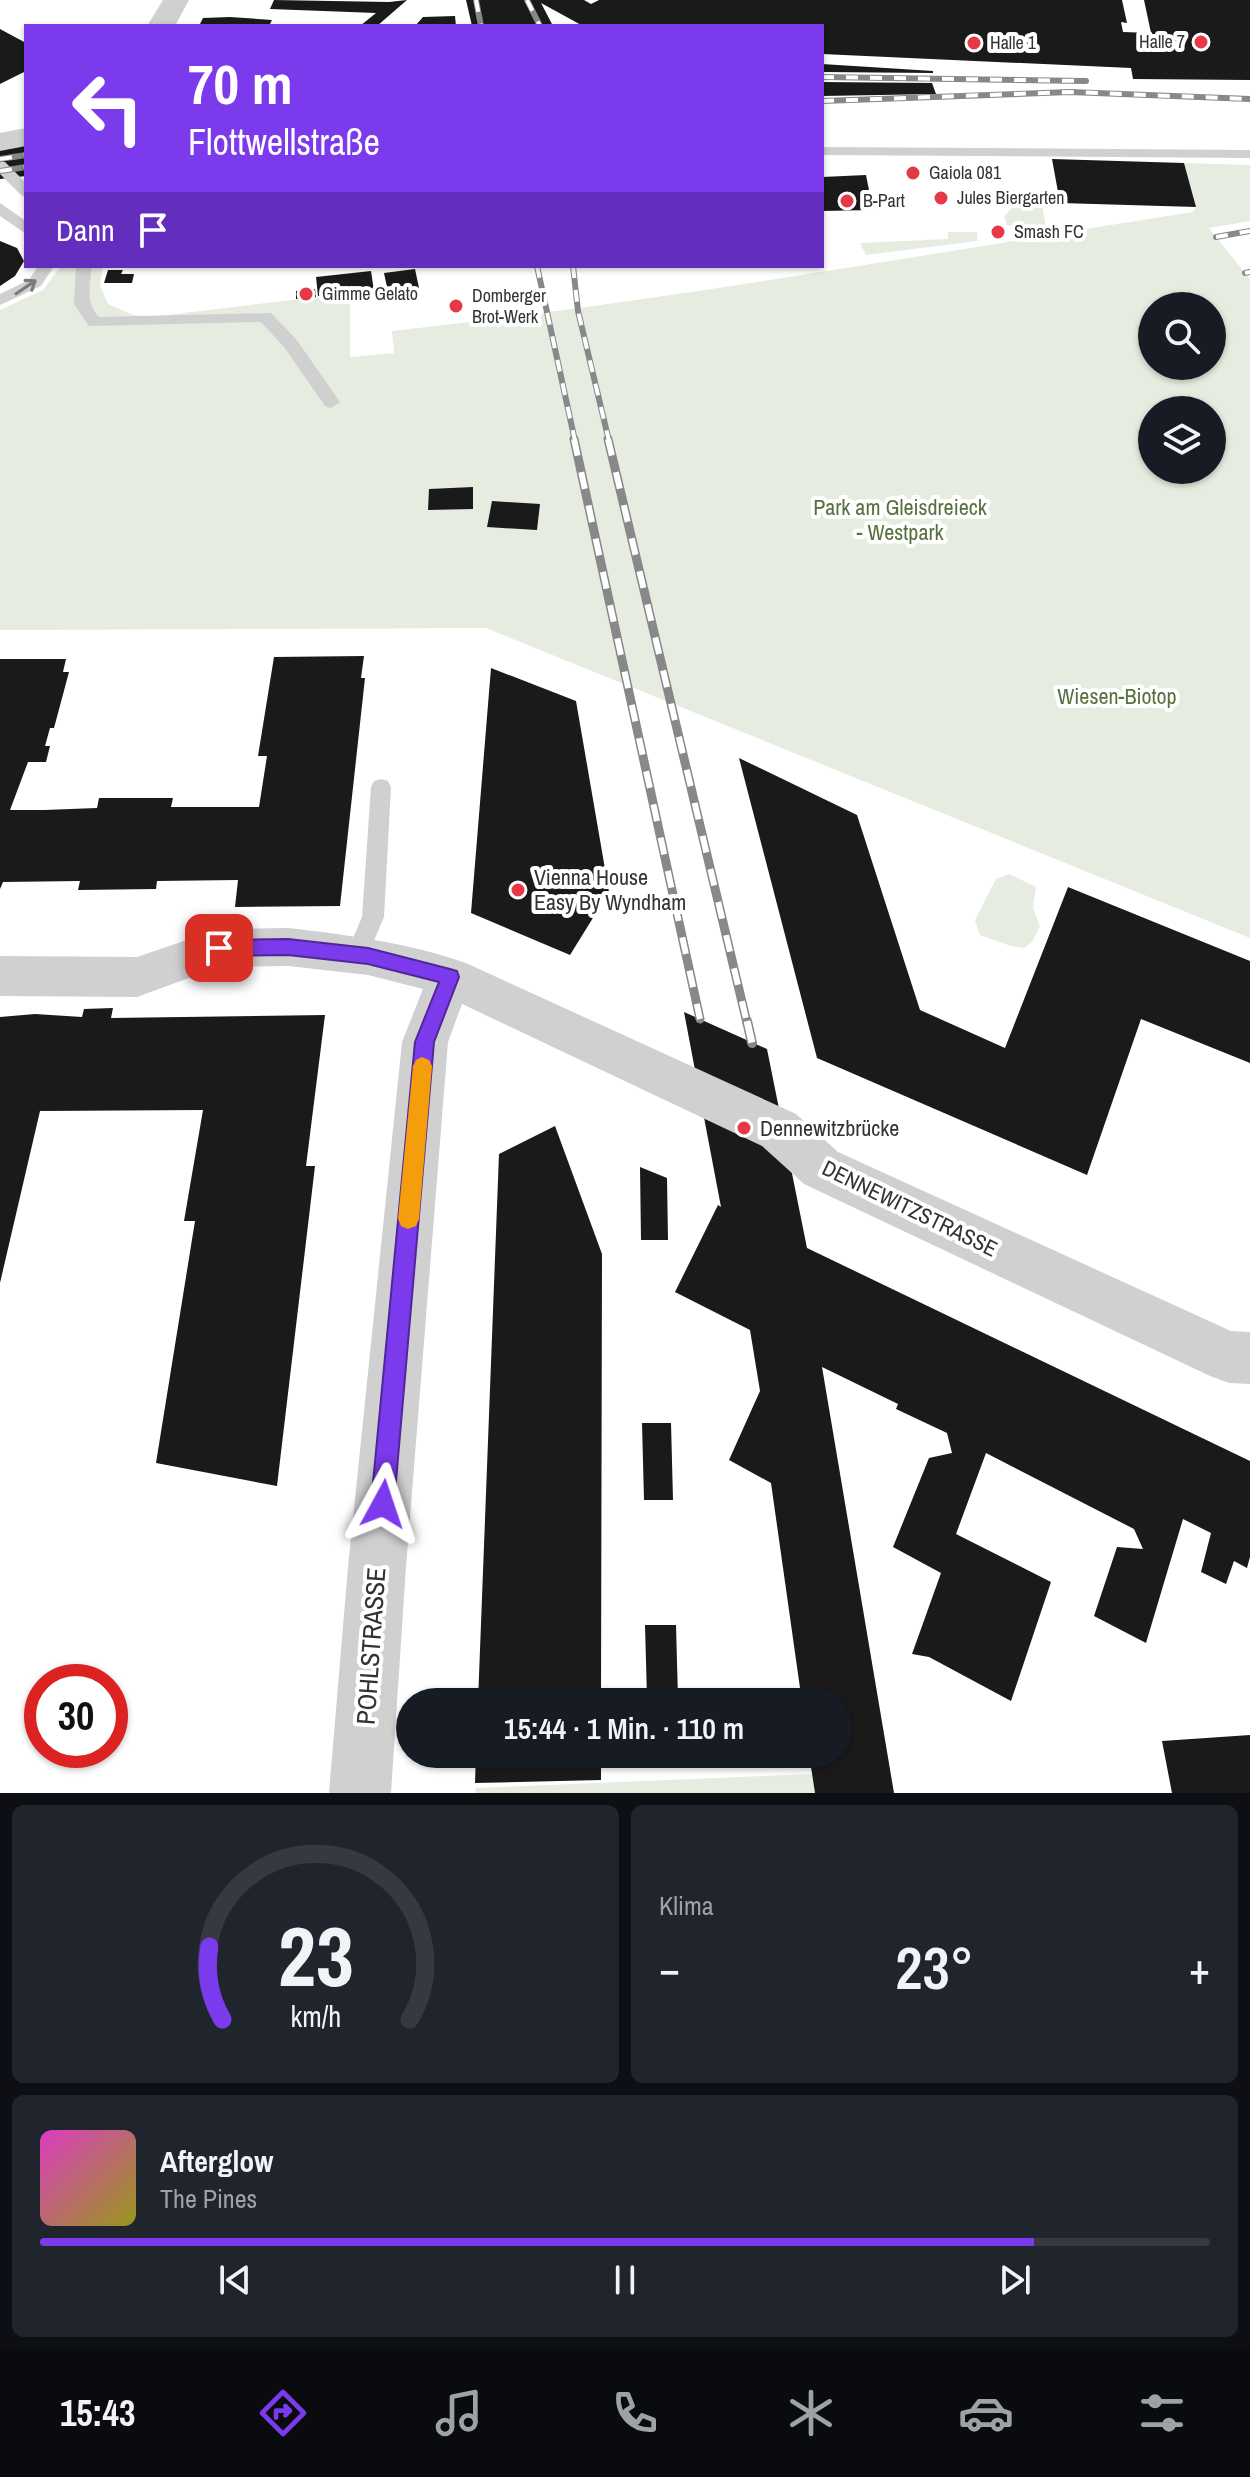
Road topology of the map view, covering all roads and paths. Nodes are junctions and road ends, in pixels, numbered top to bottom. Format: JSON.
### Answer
{"nodes":[{"id":1,"x":176,"y":0,"type":"edge"},
{"id":2,"x":162,"y":24,"type":"edge"},
{"id":3,"x":24,"y":137,"type":"edge"},
{"id":4,"x":0,"y":142,"type":"edge"},
{"id":5,"x":824,"y":151,"type":"edge"},
{"id":6,"x":1250,"y":154,"type":"edge"},
{"id":7,"x":0,"y":165,"type":"edge"},
{"id":8,"x":24,"y":190,"type":"edge"},
{"id":9,"x":0,"y":208,"type":"edge"},
{"id":10,"x":24,"y":227,"type":"edge"},
{"id":11,"x":45,"y":268,"type":"edge"},
{"id":12,"x":84,"y":268,"type":"edge"},
{"id":13,"x":0,"y":300,"type":"edge"},
{"id":14,"x":331,"y":402,"type":"dead end"},
{"id":15,"x":381,"y":787,"type":"dead end"},
{"id":16,"x":357,"y":955,"type":"junction"},
{"id":17,"x":0,"y":976,"type":"edge"},
{"id":18,"x":450,"y":977,"type":"junction"},
{"id":19,"x":1250,"y":1358,"type":"edge"},
{"id":20,"x":360,"y":1793,"type":"edge"}],
"edges":[{"from":1,"to":2,"type":"street"},
{"from":3,"to":4,"type":"street"},
{"from":5,"to":6,"type":"lane"},
{"from":7,"to":8,"type":"lane"},
{"from":9,"to":10,"type":"lane"},
{"from":13,"to":11,"type":"lane","one_way":true},
{"from":12,"to":14,"type":"lane"},
{"from":15,"to":16,"type":"lane"},
{"from":16,"to":17,"type":"street","name":"DENNEWITZSTRASSE"},
{"from":16,"to":18,"type":"street","name":"DENNEWITZSTRASSE"},
{"from":18,"to":19,"type":"street","name":"DENNEWITZSTRASSE"},
{"from":18,"to":20,"type":"street","name":"POHLSTRASSE"}]}
